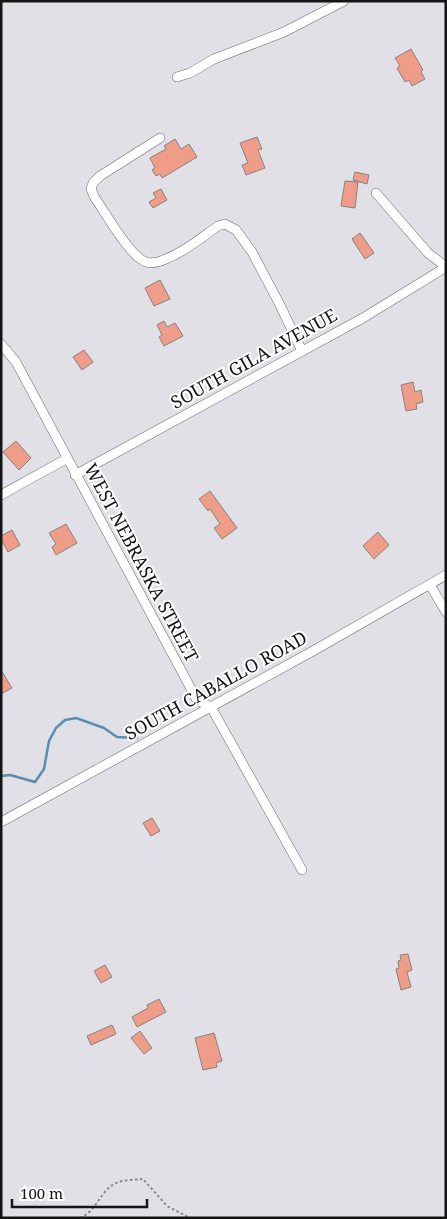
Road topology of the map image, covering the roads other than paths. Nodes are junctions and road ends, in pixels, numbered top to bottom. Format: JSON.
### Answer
{"nodes":[{"id":1,"x":344,"y":1,"type":"edge"},
{"id":2,"x":177,"y":77,"type":"dead end"},
{"id":3,"x":160,"y":138,"type":"dead end"},
{"id":4,"x":376,"y":193,"type":"dead end"},
{"id":5,"x":446,"y":267,"type":"edge"},
{"id":6,"x":1,"y":344,"type":"edge"},
{"id":7,"x":302,"y":351,"type":"junction"},
{"id":8,"x":66,"y":459,"type":"junction"},
{"id":9,"x":75,"y":475,"type":"junction"},
{"id":10,"x":1,"y":495,"type":"edge"},
{"id":11,"x":446,"y":575,"type":"edge"},
{"id":12,"x":430,"y":585,"type":"junction"},
{"id":13,"x":446,"y":612,"type":"edge"},
{"id":14,"x":211,"y":707,"type":"junction"},
{"id":15,"x":1,"y":822,"type":"edge"},
{"id":16,"x":302,"y":870,"type":"dead end"}],
"edges":[{"from":1,"to":2,"type":"street"},
{"from":3,"to":7,"type":"street"},
{"from":4,"to":5,"type":"street"},
{"from":5,"to":7,"type":"street","name":"SOUTH GILA AVENUE"},
{"from":6,"to":8,"type":"street","name":"WEST NEBRASKA STREET"},
{"from":7,"to":9,"type":"street","name":"SOUTH GILA AVENUE"},
{"from":8,"to":9,"type":"street","name":"WEST NEBRASKA STREET"},
{"from":8,"to":10,"type":"street"},
{"from":9,"to":14,"type":"street","name":"WEST NEBRASKA STREET"},
{"from":11,"to":12,"type":"street","name":"SOUTH CABALLO ROAD"},
{"from":12,"to":13,"type":"street"},
{"from":12,"to":14,"type":"street","name":"SOUTH CABALLO ROAD"},
{"from":14,"to":15,"type":"street","name":"SOUTH CABALLO ROAD"},
{"from":14,"to":16,"type":"street","name":"WEST NEBRASKA STREET"}]}
